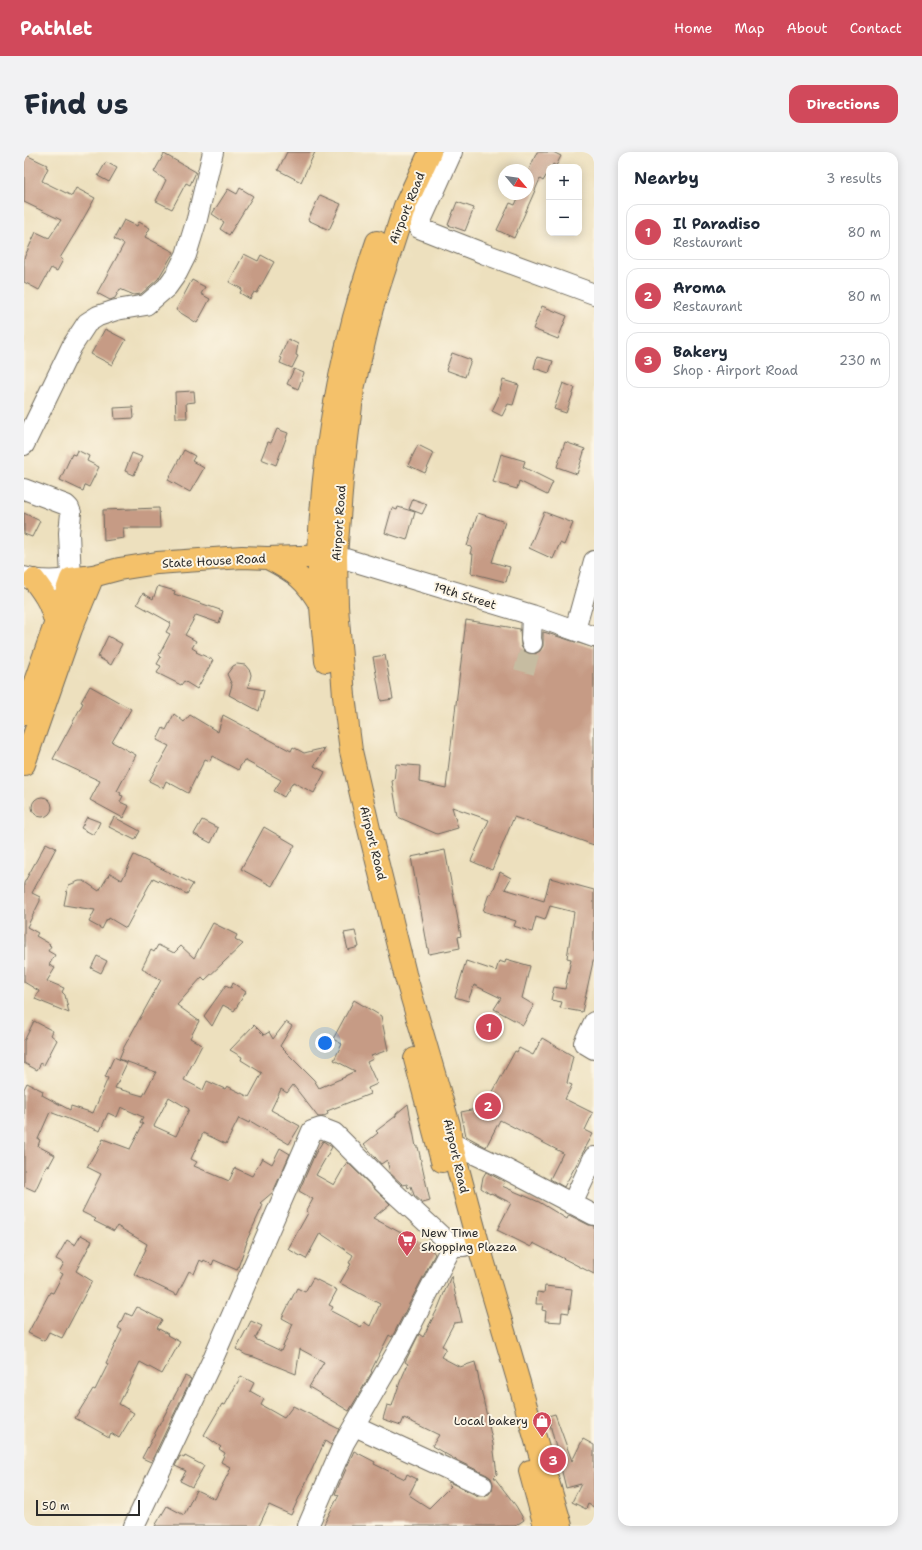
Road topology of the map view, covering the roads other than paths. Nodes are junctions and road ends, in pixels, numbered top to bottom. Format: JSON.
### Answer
{"nodes":[{"id":1,"x":213,"y":152,"type":"edge"},
{"id":2,"x":414,"y":152,"type":"edge"},
{"id":3,"x":430,"y":152,"type":"edge"},
{"id":4,"x":452,"y":152,"type":"edge"},
{"id":5,"x":594,"y":294,"type":"edge"},
{"id":6,"x":24,"y":446,"type":"edge"},
{"id":7,"x":24,"y":489,"type":"edge"},
{"id":8,"x":327,"y":556,"type":"junction"},
{"id":9,"x":267,"y":558,"type":"junction"},
{"id":10,"x":594,"y":561,"type":"edge"},
{"id":11,"x":93,"y":576,"type":"junction"},
{"id":12,"x":29,"y":579,"type":"edge"},
{"id":13,"x":72,"y":579,"type":"junction"},
{"id":14,"x":322,"y":607,"type":"junction"},
{"id":15,"x":532,"y":615,"type":"junction"},
{"id":16,"x":56,"y":625,"type":"junction"},
{"id":17,"x":575,"y":630,"type":"junction"},
{"id":18,"x":594,"y":637,"type":"edge"},
{"id":19,"x":532,"y":643,"type":"tunnel mouth"},
{"id":20,"x":24,"y":713,"type":"edge"},
{"id":21,"x":24,"y":764,"type":"edge"},
{"id":22,"x":383,"y":916,"type":"junction"},
{"id":23,"x":594,"y":1022,"type":"edge"},
{"id":24,"x":594,"y":1049,"type":"edge"},
{"id":25,"x":451,"y":1143,"type":"junction"},
{"id":26,"x":594,"y":1157,"type":"edge"},
{"id":27,"x":572,"y":1204,"type":"junction"},
{"id":28,"x":594,"y":1215,"type":"edge"},
{"id":29,"x":458,"y":1246,"type":"junction"},
{"id":30,"x":355,"y":1426,"type":"junction"},
{"id":31,"x":482,"y":1485,"type":"dead end"},
{"id":32,"x":134,"y":1526,"type":"edge"},
{"id":33,"x":308,"y":1526,"type":"edge"},
{"id":34,"x":544,"y":1526,"type":"edge"},
{"id":35,"x":561,"y":1526,"type":"edge"}],
"edges":[{"from":1,"to":6,"type":"street"},
{"from":2,"to":8,"type":"main road","name":"Airport Road"},
{"from":3,"to":8,"type":"main road","name":"Airport Road"},
{"from":4,"to":5,"type":"street"},
{"from":7,"to":13,"type":"street"},
{"from":8,"to":9,"type":"main road","name":"State House Road"},
{"from":8,"to":14,"type":"main road","name":"Airport Road"},
{"from":8,"to":15,"type":"street","name":"19th Street"},
{"from":8,"to":22,"type":"main road","name":"Airport Road"},
{"from":9,"to":11,"type":"main road","name":"State House Road"},
{"from":9,"to":14,"type":"main road"},
{"from":10,"to":17,"type":"street"},
{"from":11,"to":13,"type":"main road","name":"State House Road"},
{"from":11,"to":21,"type":"main road"},
{"from":12,"to":13,"type":"street"},
{"from":12,"to":16,"type":"main road"},
{"from":13,"to":16,"type":"main road"},
{"from":14,"to":22,"type":"main road","name":"Airport Road"},
{"from":15,"to":17,"type":"street","name":"19th Street"},
{"from":15,"to":19,"type":"street"},
{"from":16,"to":20,"type":"main road"},
{"from":17,"to":18,"type":"street","name":"19th Street"},
{"from":22,"to":25,"type":"main road","name":"Airport Road"},
{"from":22,"to":29,"type":"main road","name":"Airport Road"},
{"from":23,"to":24,"type":"street"},
{"from":25,"to":27,"type":"street"},
{"from":25,"to":35,"type":"main road","name":"Airport Road"},
{"from":26,"to":27,"type":"street"},
{"from":27,"to":28,"type":"street"},
{"from":29,"to":30,"type":"street"},
{"from":29,"to":32,"type":"street"},
{"from":29,"to":34,"type":"main road","name":"Airport Road"},
{"from":30,"to":31,"type":"street"},
{"from":30,"to":33,"type":"street"}]}
